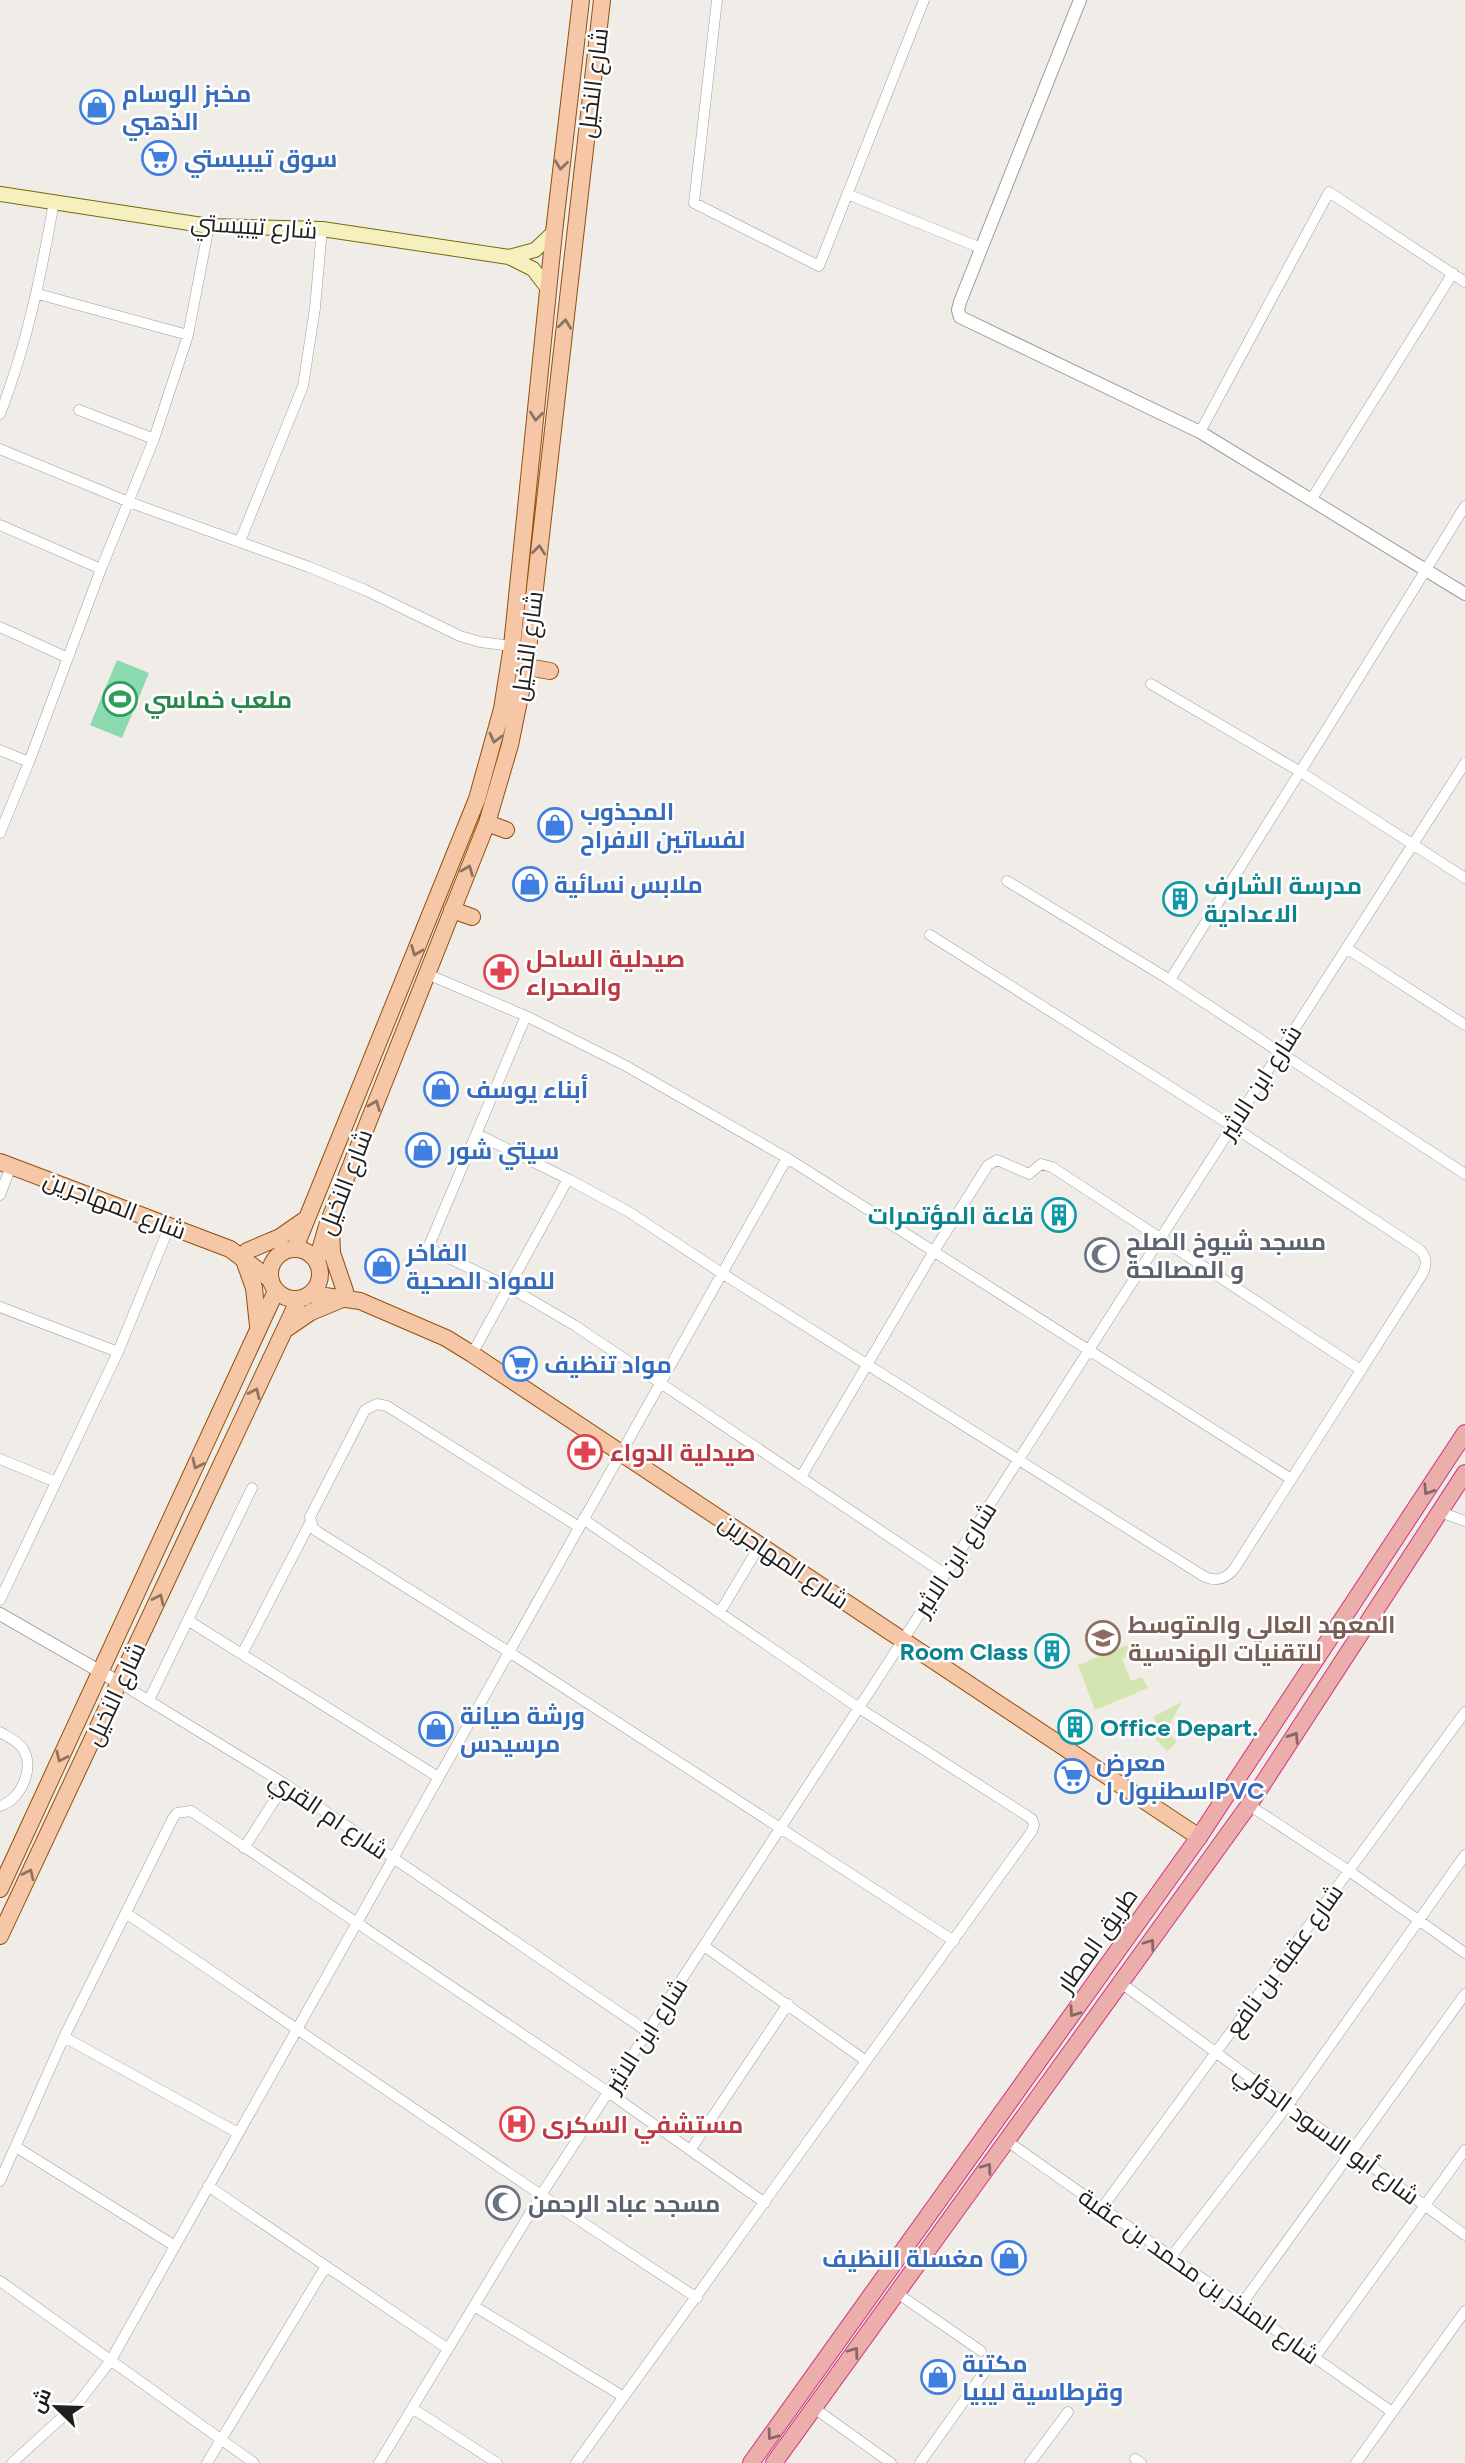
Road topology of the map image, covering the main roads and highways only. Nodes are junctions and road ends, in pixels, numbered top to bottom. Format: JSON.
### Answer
{"nodes":[{"id":1,"x":581,"y":0,"type":"edge"},
{"id":2,"x":602,"y":0,"type":"edge"},
{"id":3,"x":0,"y":194,"type":"edge"},
{"id":4,"x":554,"y":232,"type":"junction"},
{"id":5,"x":509,"y":257,"type":"junction"},
{"id":6,"x":548,"y":290,"type":"junction"},
{"id":7,"x":542,"y":364,"type":"junction"},
{"id":8,"x":560,"y":366,"type":"junction"},
{"id":9,"x":518,"y":665,"type":"junction"},
{"id":10,"x":550,"y":671,"type":"dead end"},
{"id":11,"x":487,"y":823,"type":"junction"},
{"id":12,"x":506,"y":830,"type":"dead end"},
{"id":13,"x":452,"y":910,"type":"junction"},
{"id":14,"x":471,"y":917,"type":"dead end"},
{"id":15,"x":6,"y":1164,"type":"edge"},
{"id":16,"x":332,"y":1214,"type":"junction"},
{"id":17,"x":309,"y":1216,"type":"junction"},
{"id":18,"x":288,"y":1251,"type":"junction"},
{"id":19,"x":246,"y":1256,"type":"junction"},
{"id":20,"x":319,"y":1267,"type":"junction"},
{"id":21,"x":274,"y":1285,"type":"junction"},
{"id":22,"x":344,"y":1295,"type":"junction"},
{"id":23,"x":305,"y":1296,"type":"junction"},
{"id":24,"x":285,"y":1330,"type":"junction"},
{"id":25,"x":258,"y":1331,"type":"junction"},
{"id":26,"x":1465,"y":1433,"type":"edge"},
{"id":27,"x":1465,"y":1473,"type":"edge"},
{"id":28,"x":1199,"y":1837,"type":"junction"},
{"id":29,"x":0,"y":1889,"type":"edge"},
{"id":30,"x":0,"y":1936,"type":"edge"},
{"id":31,"x":751,"y":2463,"type":"edge"},
{"id":32,"x":774,"y":2463,"type":"edge"}],
"edges":[{"from":1,"to":4,"type":"main road","name":"شارع النخيل","one_way":true},
{"from":8,"to":2,"type":"main road","name":"شارع النخيل","one_way":true},
{"from":3,"to":5,"type":"main road","name":"شارع تيبيستي"},
{"from":4,"to":5,"type":"main road"},
{"from":4,"to":6,"type":"main road","name":"شارع النخيل"},
{"from":5,"to":6,"type":"main road"},
{"from":6,"to":7,"type":"main road","name":"شارع النخيل"},
{"from":7,"to":8,"type":"main road"},
{"from":7,"to":9,"type":"main road","name":"شارع النخيل","one_way":true},
{"from":9,"to":8,"type":"main road","name":"شارع النخيل","one_way":true},
{"from":9,"to":10,"type":"main road"},
{"from":9,"to":11,"type":"main road","name":"شارع النخيل"},
{"from":9,"to":17,"type":"main road","name":"شارع النخيل","one_way":true},
{"from":11,"to":12,"type":"main road"},
{"from":13,"to":11,"type":"main road","name":"شارع النخيل","one_way":true},
{"from":13,"to":14,"type":"main road"},
{"from":16,"to":13,"type":"main road","name":"شارع النخيل","one_way":true},
{"from":15,"to":19,"type":"main road","name":"شارع المهاجرين"},
{"from":16,"to":20,"type":"main road","name":"شارع النخيل"},
{"from":16,"to":22,"type":"main road"},
{"from":17,"to":18,"type":"main road","name":"شارع النخيل"},
{"from":17,"to":19,"type":"main road"},
{"from":18,"to":19,"type":"main road","name":"شارع المهاجرين"},
{"from":18,"to":20,"type":"main road"},
{"from":18,"to":21,"type":"main road"},
{"from":19,"to":21,"type":"main road"},
{"from":19,"to":25,"type":"main road"},
{"from":20,"to":22,"type":"main road"},
{"from":20,"to":23,"type":"main road"},
{"from":21,"to":23,"type":"main road"},
{"from":21,"to":25,"type":"main road","name":"شارع النخيل"},
{"from":22,"to":23,"type":"main road","name":"شارع المهاجرين"},
{"from":22,"to":24,"type":"main road"},
{"from":22,"to":28,"type":"main road","name":"شارع المهاجرين"},
{"from":23,"to":24,"type":"main road","name":"شارع النخيل"},
{"from":30,"to":24,"type":"main road","name":"شارع النخيل","one_way":true},
{"from":25,"to":29,"type":"main road","name":"شارع النخيل","one_way":true},
{"from":26,"to":28,"type":"highway","name":"طريق المطار","one_way":true},
{"from":32,"to":27,"type":"highway","name":"طريق المطار","one_way":true},
{"from":28,"to":31,"type":"highway","name":"طريق المطار","one_way":true}]}
